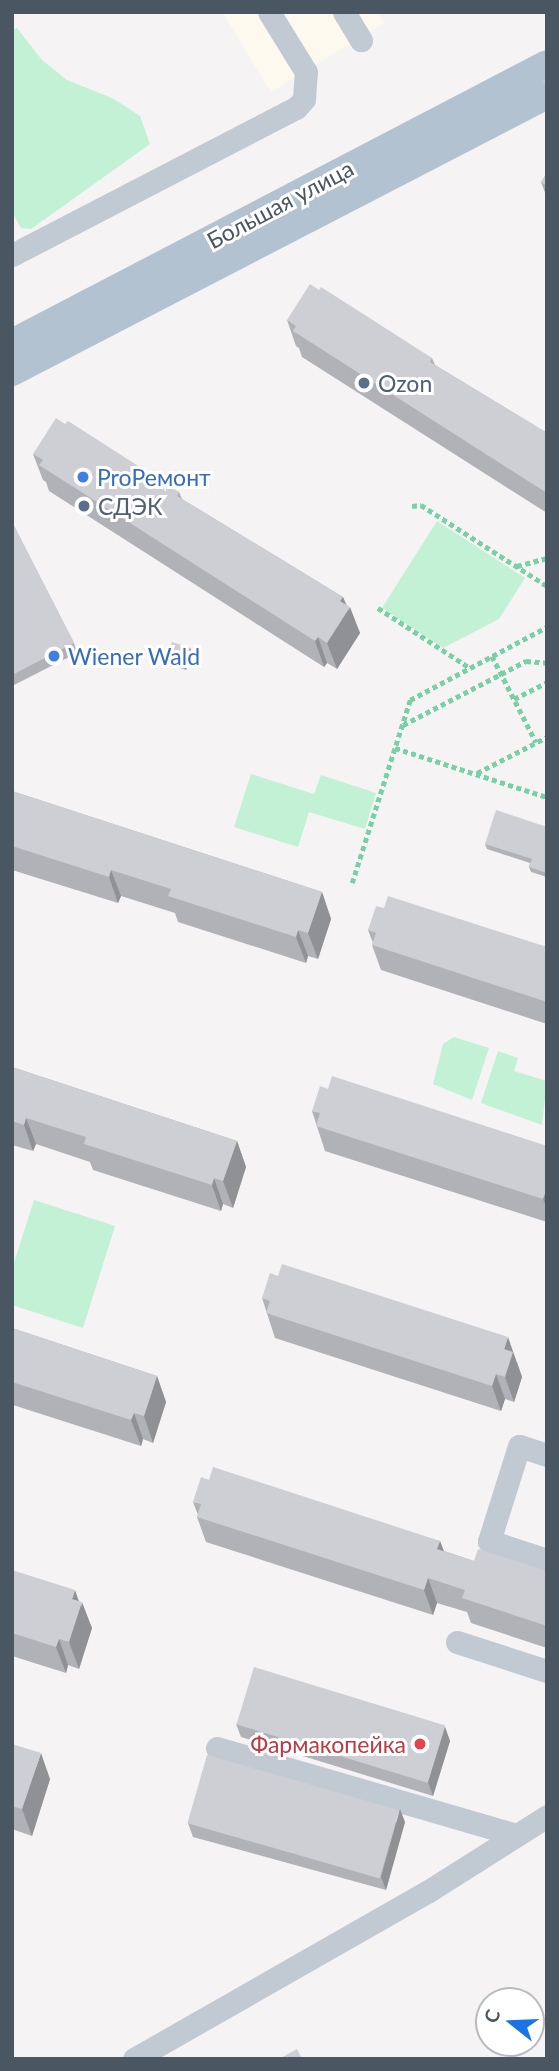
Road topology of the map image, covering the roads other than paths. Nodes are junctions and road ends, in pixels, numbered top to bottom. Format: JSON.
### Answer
{"nodes":[{"id":1,"x":269,"y":12,"type":"edge"},
{"id":2,"x":344,"y":12,"type":"edge"},
{"id":3,"x":361,"y":40,"type":"dead end"},
{"id":4,"x":547,"y":64,"type":"edge"},
{"id":5,"x":547,"y":95,"type":"edge"},
{"id":6,"x":12,"y":255,"type":"edge"},
{"id":7,"x":30,"y":343,"type":"edge"},
{"id":8,"x":12,"y":372,"type":"edge"},
{"id":9,"x":547,"y":1455,"type":"edge"},
{"id":10,"x":547,"y":1560,"type":"edge"},
{"id":11,"x":457,"y":1642,"type":"dead end"},
{"id":12,"x":547,"y":1671,"type":"edge"},
{"id":13,"x":217,"y":1748,"type":"dead end"},
{"id":14,"x":547,"y":1816,"type":"edge"},
{"id":15,"x":517,"y":1835,"type":"junction"},
{"id":16,"x":134,"y":2059,"type":"edge"}],
"edges":[{"from":1,"to":6,"type":"lane"},
{"from":2,"to":3,"type":"lane"},
{"from":4,"to":7,"type":"main road","name":"Большая улица"},
{"from":5,"to":7,"type":"main road","name":"Большая улица"},
{"from":7,"to":8,"type":"main road","name":"Большая улица"},
{"from":9,"to":10,"type":"lane"},
{"from":11,"to":12,"type":"lane"},
{"from":13,"to":15,"type":"lane"},
{"from":14,"to":15,"type":"lane"},
{"from":15,"to":16,"type":"lane"}]}
